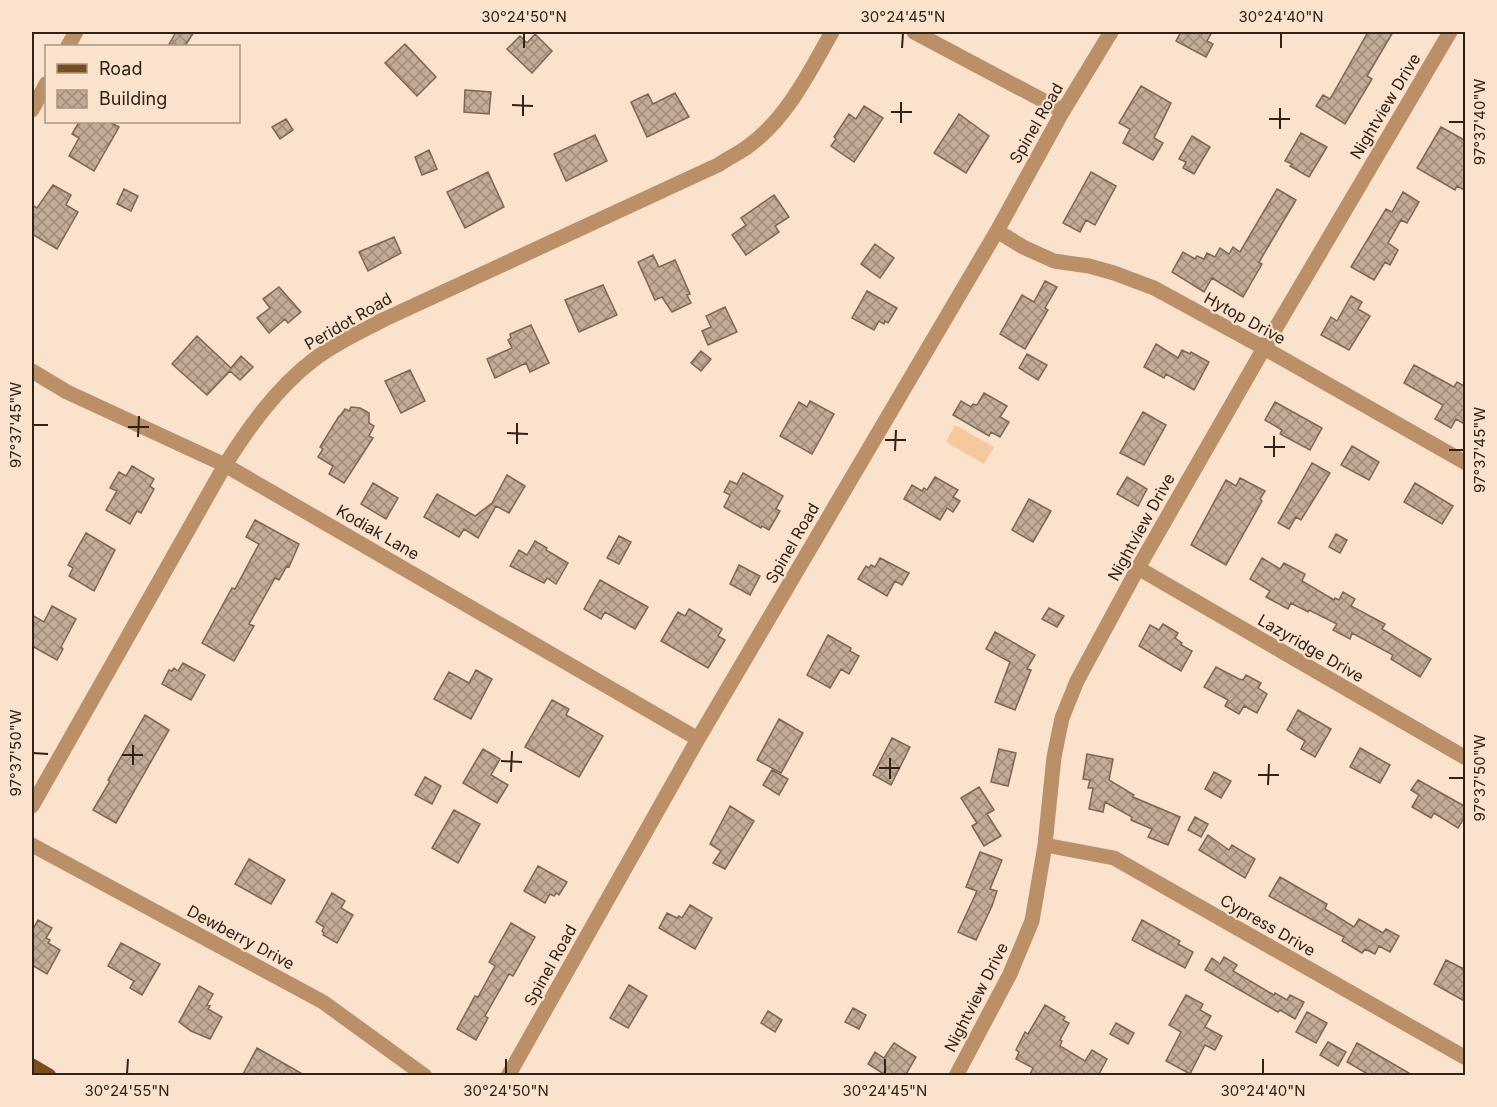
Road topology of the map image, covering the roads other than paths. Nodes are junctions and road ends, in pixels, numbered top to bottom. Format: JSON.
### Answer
{"nodes":[{"id":1,"x":832,"y":32,"type":"edge"},
{"id":2,"x":914,"y":32,"type":"edge"},
{"id":3,"x":1111,"y":32,"type":"edge"},
{"id":4,"x":1450,"y":32,"type":"edge"},
{"id":5,"x":45,"y":86,"type":"edge"},
{"id":6,"x":32,"y":110,"type":"edge"},
{"id":7,"x":1063,"y":111,"type":"junction"},
{"id":8,"x":997,"y":231,"type":"junction"},
{"id":9,"x":1264,"y":348,"type":"junction"},
{"id":10,"x":32,"y":371,"type":"edge"},
{"id":11,"x":1466,"y":464,"type":"edge"},
{"id":12,"x":225,"y":465,"type":"junction"},
{"id":13,"x":1138,"y":568,"type":"junction"},
{"id":14,"x":698,"y":738,"type":"junction"},
{"id":15,"x":1466,"y":758,"type":"edge"},
{"id":16,"x":32,"y":806,"type":"edge"},
{"id":17,"x":32,"y":845,"type":"edge"},
{"id":18,"x":1045,"y":845,"type":"junction"},
{"id":19,"x":1466,"y":1058,"type":"edge"},
{"id":20,"x":32,"y":1066,"type":"edge"},
{"id":21,"x":961,"y":1074,"type":"edge"},
{"id":22,"x":49,"y":1076,"type":"edge"},
{"id":23,"x":425,"y":1076,"type":"edge"},
{"id":24,"x":508,"y":1076,"type":"edge"}],
"edges":[{"from":1,"to":12,"type":"street","name":"Peridot Road"},
{"from":2,"to":7,"type":"street"},
{"from":3,"to":7,"type":"street","name":"Spinel Road"},
{"from":4,"to":9,"type":"street","name":"Nightview Drive"},
{"from":5,"to":6,"type":"street"},
{"from":7,"to":8,"type":"street","name":"Spinel Road"},
{"from":8,"to":9,"type":"street","name":"Hytop Drive"},
{"from":8,"to":14,"type":"street","name":"Spinel Road"},
{"from":9,"to":11,"type":"street","name":"Hytop Drive"},
{"from":9,"to":13,"type":"street","name":"Nightview Drive"},
{"from":10,"to":12,"type":"street","name":"Kodiak Lane"},
{"from":12,"to":14,"type":"street","name":"Kodiak Lane"},
{"from":12,"to":16,"type":"street","name":"Peridot Road"},
{"from":13,"to":15,"type":"street","name":"Lazyridge Drive"},
{"from":13,"to":18,"type":"street","name":"Nightview Drive"},
{"from":14,"to":24,"type":"street","name":"Spinel Road"},
{"from":17,"to":23,"type":"street","name":"Dewberry Drive"},
{"from":18,"to":19,"type":"street","name":"Cypress Drive"},
{"from":18,"to":21,"type":"street","name":"Nightview Drive"},
{"from":20,"to":22,"type":"main road"}]}
